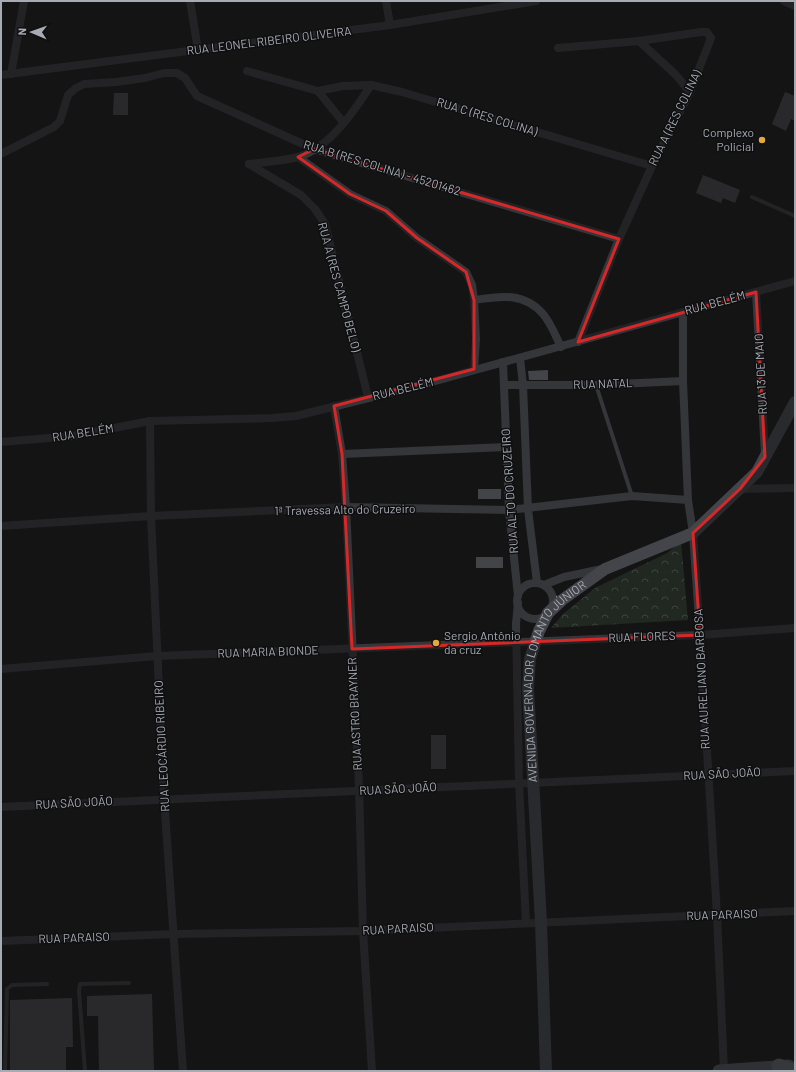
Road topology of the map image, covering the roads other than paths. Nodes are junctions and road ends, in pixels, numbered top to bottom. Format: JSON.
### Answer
{"nodes":[{"id":1,"x":24,"y":1,"type":"edge"},
{"id":2,"x":190,"y":1,"type":"edge"},
{"id":3,"x":386,"y":1,"type":"edge"},
{"id":4,"x":536,"y":1,"type":"edge"},
{"id":5,"x":784,"y":1,"type":"edge"},
{"id":6,"x":795,"y":6,"type":"edge"},
{"id":7,"x":390,"y":25,"type":"junction"},
{"id":8,"x":640,"y":41,"type":"junction"},
{"id":9,"x":558,"y":48,"type":"dead end"},
{"id":10,"x":198,"y":50,"type":"junction"},
{"id":11,"x":247,"y":71,"type":"dead end"},
{"id":12,"x":11,"y":74,"type":"junction"},
{"id":13,"x":1,"y":75,"type":"edge"},
{"id":14,"x":371,"y":85,"type":"junction"},
{"id":15,"x":318,"y":91,"type":"junction"},
{"id":16,"x":690,"y":92,"type":"junction"},
{"id":17,"x":343,"y":122,"type":"junction"},
{"id":18,"x":314,"y":149,"type":"junction"},
{"id":19,"x":1,"y":154,"type":"edge"},
{"id":20,"x":298,"y":157,"type":"junction"},
{"id":21,"x":652,"y":166,"type":"junction"},
{"id":22,"x":752,"y":197,"type":"dead end"},
{"id":23,"x":795,"y":216,"type":"edge"},
{"id":24,"x":619,"y":239,"type":"junction"},
{"id":25,"x":795,"y":281,"type":"edge"},
{"id":26,"x":756,"y":292,"type":"junction"},
{"id":27,"x":474,"y":300,"type":"junction"},
{"id":28,"x":682,"y":312,"type":"junction"},
{"id":29,"x":578,"y":342,"type":"junction"},
{"id":30,"x":562,"y":347,"type":"junction"},
{"id":31,"x":520,"y":358,"type":"junction"},
{"id":32,"x":503,"y":362,"type":"junction"},
{"id":33,"x":474,"y":369,"type":"junction"},
{"id":34,"x":683,"y":381,"type":"junction"},
{"id":35,"x":505,"y":385,"type":"junction"},
{"id":36,"x":596,"y":385,"type":"junction"},
{"id":37,"x":523,"y":386,"type":"junction"},
{"id":38,"x":368,"y":397,"type":"junction"},
{"id":39,"x":795,"y":402,"type":"edge"},
{"id":40,"x":334,"y":406,"type":"junction"},
{"id":41,"x":150,"y":421,"type":"junction"},
{"id":42,"x":1,"y":442,"type":"edge"},
{"id":43,"x":506,"y":447,"type":"junction"},
{"id":44,"x":342,"y":454,"type":"junction"},
{"id":45,"x":766,"y":457,"type":"junction"},
{"id":46,"x":795,"y":488,"type":"edge"},
{"id":47,"x":740,"y":489,"type":"junction"},
{"id":48,"x":632,"y":496,"type":"junction"},
{"id":49,"x":688,"y":500,"type":"junction"},
{"id":50,"x":346,"y":507,"type":"junction"},
{"id":51,"x":528,"y":509,"type":"junction"},
{"id":52,"x":509,"y":510,"type":"junction"},
{"id":53,"x":151,"y":516,"type":"junction"},
{"id":54,"x":1,"y":526,"type":"edge"},
{"id":55,"x":693,"y":533,"type":"junction"},
{"id":56,"x":605,"y":569,"type":"junction"},
{"id":57,"x":540,"y":584,"type":"junction"},
{"id":58,"x":518,"y":600,"type":"junction"},
{"id":59,"x":548,"y":613,"type":"junction"},
{"id":60,"x":795,"y":628,"type":"edge"},
{"id":61,"x":700,"y":635,"type":"junction"},
{"id":62,"x":517,"y":642,"type":"junction"},
{"id":63,"x":536,"y":642,"type":"junction"},
{"id":64,"x":352,"y":649,"type":"junction"},
{"id":65,"x":157,"y":656,"type":"junction"},
{"id":66,"x":1,"y":669,"type":"edge"},
{"id":67,"x":795,"y":771,"type":"edge"},
{"id":68,"x":708,"y":775,"type":"junction"},
{"id":69,"x":534,"y":782,"type":"junction"},
{"id":70,"x":519,"y":783,"type":"junction"},
{"id":71,"x":359,"y":790,"type":"junction"},
{"id":72,"x":164,"y":799,"type":"junction"},
{"id":73,"x":1,"y":807,"type":"edge"},
{"id":74,"x":795,"y":911,"type":"edge"},
{"id":75,"x":717,"y":915,"type":"junction"},
{"id":76,"x":526,"y":922,"type":"junction"},
{"id":77,"x":541,"y":922,"type":"junction"},
{"id":78,"x":363,"y":931,"type":"junction"},
{"id":79,"x":174,"y":934,"type":"junction"},
{"id":80,"x":1,"y":941,"type":"edge"},
{"id":81,"x":129,"y":982,"type":"dead end"},
{"id":82,"x":47,"y":984,"type":"dead end"},
{"id":83,"x":779,"y":1066,"type":"junction"},
{"id":84,"x":795,"y":1066,"type":"edge"},
{"id":85,"x":5,"y":1071,"type":"edge"},
{"id":86,"x":85,"y":1071,"type":"edge"},
{"id":87,"x":183,"y":1071,"type":"edge"},
{"id":88,"x":372,"y":1071,"type":"edge"},
{"id":89,"x":546,"y":1071,"type":"edge"},
{"id":90,"x":721,"y":1071,"type":"edge"},
{"id":91,"x":793,"y":1071,"type":"edge"}],
"edges":[{"from":1,"to":12,"type":"street"},
{"from":2,"to":10,"type":"street"},
{"from":3,"to":7,"type":"street"},
{"from":4,"to":7,"type":"street","name":"RUA LEONEL RIBEIRO OLIVEIRA"},
{"from":5,"to":6,"type":"street"},
{"from":7,"to":10,"type":"street","name":"RUA LEONEL RIBEIRO OLIVEIRA"},
{"from":8,"to":9,"type":"street","name":"RUA A (RES COLINA)"},
{"from":8,"to":16,"type":"street"},
{"from":8,"to":16,"type":"street","name":"RUA A (RES COLINA)"},
{"from":10,"to":12,"type":"street","name":"RUA LEONEL RIBEIRO OLIVEIRA"},
{"from":11,"to":15,"type":"street"},
{"from":12,"to":13,"type":"street","name":"RUA LEONEL RIBEIRO OLIVEIRA"},
{"from":14,"to":15,"type":"street","name":"RUA C (RES COLINA)"},
{"from":14,"to":17,"type":"street"},
{"from":14,"to":21,"type":"street","name":"RUA C (RES COLINA)"},
{"from":15,"to":17,"type":"street"},
{"from":16,"to":21,"type":"street","name":"RUA A (RES COLINA)"},
{"from":17,"to":18,"type":"street"},
{"from":18,"to":19,"type":"street","name":"RUA B (RES COLINA) - 45201462"},
{"from":18,"to":20,"type":"street"},
{"from":18,"to":24,"type":"street","name":"RUA B (RES COLINA) - 45201462"},
{"from":20,"to":27,"type":"street"},
{"from":20,"to":38,"type":"street","name":"RUA A (RES CAMPO BELO)"},
{"from":21,"to":24,"type":"street","name":"RUA A (RES COLINA)"},
{"from":22,"to":23,"type":"lane"},
{"from":24,"to":29,"type":"street","name":"RUA A (RES COLINA)"},
{"from":25,"to":26,"type":"street","name":"RUA BELÉM"},
{"from":26,"to":28,"type":"street","name":"RUA BELÉM"},
{"from":26,"to":45,"type":"street","name":"RUA 13 DE MAIO"},
{"from":27,"to":30,"type":"street"},
{"from":27,"to":33,"type":"street"},
{"from":28,"to":29,"type":"street","name":"RUA BELÉM"},
{"from":28,"to":34,"type":"street","name":"RUA AURELIANO BARBOSA"},
{"from":29,"to":30,"type":"street","name":"RUA BELÉM"},
{"from":30,"to":31,"type":"street","name":"RUA BELÉM"},
{"from":31,"to":32,"type":"street","name":"RUA BELÉM"},
{"from":31,"to":37,"type":"street","name":"RUA ALTO DO CRUZEIRO"},
{"from":32,"to":33,"type":"street","name":"RUA BELÉM"},
{"from":32,"to":35,"type":"street","name":"RUA ALTO DO CRUZEIRO"},
{"from":33,"to":38,"type":"street","name":"RUA BELÉM"},
{"from":34,"to":36,"type":"street","name":"RUA NATAL"},
{"from":34,"to":49,"type":"street","name":"RUA AURELIANO BARBOSA"},
{"from":35,"to":37,"type":"street"},
{"from":35,"to":43,"type":"street","name":"RUA ALTO DO CRUZEIRO"},
{"from":36,"to":37,"type":"street","name":"RUA NATAL"},
{"from":36,"to":48,"type":"lane"},
{"from":37,"to":51,"type":"street","name":"RUA ALTO DO CRUZEIRO"},
{"from":38,"to":40,"type":"street","name":"RUA BELÉM"},
{"from":39,"to":45,"type":"main road","name":"AVENIDA GOVERNADOR LOMANTO JÚNIOR"},
{"from":40,"to":41,"type":"street","name":"RUA BELÉM"},
{"from":40,"to":44,"type":"street","name":"RUA ASTRO BRAYNER"},
{"from":41,"to":42,"type":"street","name":"RUA BELÉM"},
{"from":41,"to":53,"type":"street","name":"RUA LEOCÁRDIO RIBEIRO"},
{"from":43,"to":44,"type":"street"},
{"from":43,"to":52,"type":"street","name":"RUA ALTO DO CRUZEIRO"},
{"from":44,"to":50,"type":"street","name":"RUA ASTRO BRAYNER"},
{"from":45,"to":47,"type":"main road","name":"AVENIDA GOVERNADOR LOMANTO JÚNIOR"},
{"from":46,"to":47,"type":"street"},
{"from":47,"to":55,"type":"main road","name":"AVENIDA GOVERNADOR LOMANTO JÚNIOR"},
{"from":48,"to":49,"type":"street","name":"1ª Travessa Alto do Cruzeiro"},
{"from":48,"to":51,"type":"street","name":"1ª Travessa Alto do Cruzeiro"},
{"from":49,"to":55,"type":"street","name":"RUA AURELIANO BARBOSA"},
{"from":50,"to":52,"type":"street","name":"1ª Travessa Alto do Cruzeiro"},
{"from":50,"to":53,"type":"street","name":"1ª Travessa Alto do Cruzeiro"},
{"from":50,"to":64,"type":"street","name":"RUA ASTRO BRAYNER"},
{"from":51,"to":52,"type":"street","name":"1ª Travessa Alto do Cruzeiro"},
{"from":51,"to":57,"type":"street","name":"RUA ALTO DO CRUZEIRO"},
{"from":52,"to":58,"type":"street","name":"RUA ALTO DO CRUZEIRO"},
{"from":53,"to":54,"type":"street","name":"1ª Travessa Alto do Cruzeiro"},
{"from":53,"to":65,"type":"street","name":"RUA LEOCÁRDIO RIBEIRO"},
{"from":55,"to":56,"type":"main road","name":"AVENIDA GOVERNADOR LOMANTO JÚNIOR"},
{"from":55,"to":61,"type":"street","name":"RUA AURELIANO BARBOSA"},
{"from":56,"to":57,"type":"street"},
{"from":56,"to":59,"type":"main road","name":"AVENIDA GOVERNADOR LOMANTO JÚNIOR"},
{"from":57,"to":58,"type":"street"},
{"from":57,"to":59,"type":"street"},
{"from":58,"to":59,"type":"street"},
{"from":58,"to":62,"type":"street","name":"RUA ALTO DO CRUZEIRO"},
{"from":59,"to":63,"type":"main road","name":"AVENIDA GOVERNADOR LOMANTO JÚNIOR"},
{"from":60,"to":61,"type":"street","name":"RUA FLORES"},
{"from":61,"to":63,"type":"street","name":"RUA FLORES"},
{"from":61,"to":68,"type":"street","name":"RUA AURELIANO BARBOSA"},
{"from":62,"to":63,"type":"street","name":"RUA MARIA BIONDE"},
{"from":62,"to":64,"type":"street","name":"RUA MARIA BIONDE"},
{"from":62,"to":70,"type":"street","name":"RUA ALTO DO CRUZEIRO"},
{"from":63,"to":69,"type":"main road","name":"AVENIDA GOVERNADOR LOMANTO JÚNIOR"},
{"from":64,"to":65,"type":"street","name":"RUA MARIA BIONDE"},
{"from":64,"to":71,"type":"street","name":"RUA ASTRO BRAYNER"},
{"from":65,"to":66,"type":"street","name":"RUA MARIA BIONDE"},
{"from":65,"to":72,"type":"street","name":"RUA LEOCÁRDIO RIBEIRO"},
{"from":67,"to":68,"type":"street","name":"RUA SÃO JOÃO"},
{"from":68,"to":69,"type":"street","name":"RUA SÃO JOÃO"},
{"from":68,"to":75,"type":"street","name":"RUA AURELIANO BARBOSA"},
{"from":69,"to":70,"type":"street","name":"RUA SÃO JOÃO"},
{"from":69,"to":77,"type":"main road","name":"AVENIDA GOVERNADOR LOMANTO JÚNIOR"},
{"from":70,"to":71,"type":"street","name":"RUA SÃO JOÃO"},
{"from":70,"to":76,"type":"street","name":"RUA ALTO DO CRUZEIRO"},
{"from":71,"to":72,"type":"street","name":"RUA SÃO JOÃO"},
{"from":71,"to":78,"type":"street","name":"RUA ASTRO BRAYNER"},
{"from":72,"to":73,"type":"street","name":"RUA SÃO JOÃO"},
{"from":72,"to":79,"type":"street","name":"RUA LEOCÁRDIO RIBEIRO"},
{"from":74,"to":75,"type":"street","name":"RUA PARAISO"},
{"from":75,"to":77,"type":"street","name":"RUA PARAISO"},
{"from":75,"to":90,"type":"street","name":"RUA AURELIANO BARBOSA"},
{"from":76,"to":77,"type":"street","name":"RUA PARAISO"},
{"from":76,"to":78,"type":"street","name":"RUA PARAISO"},
{"from":77,"to":89,"type":"main road","name":"AVENIDA GOVERNADOR LOMANTO JÚNIOR"},
{"from":78,"to":79,"type":"street","name":"RUA PARAISO"},
{"from":78,"to":88,"type":"street","name":"RUA ASTRO BRAYNER"},
{"from":79,"to":80,"type":"street","name":"RUA PARAISO"},
{"from":79,"to":87,"type":"street","name":"RUA LEOCÁRDIO RIBEIRO"},
{"from":81,"to":86,"type":"lane"},
{"from":82,"to":85,"type":"lane"},
{"from":83,"to":84,"type":"main road"},
{"from":83,"to":90,"type":"main road"},
{"from":83,"to":91,"type":"highway"}]}
